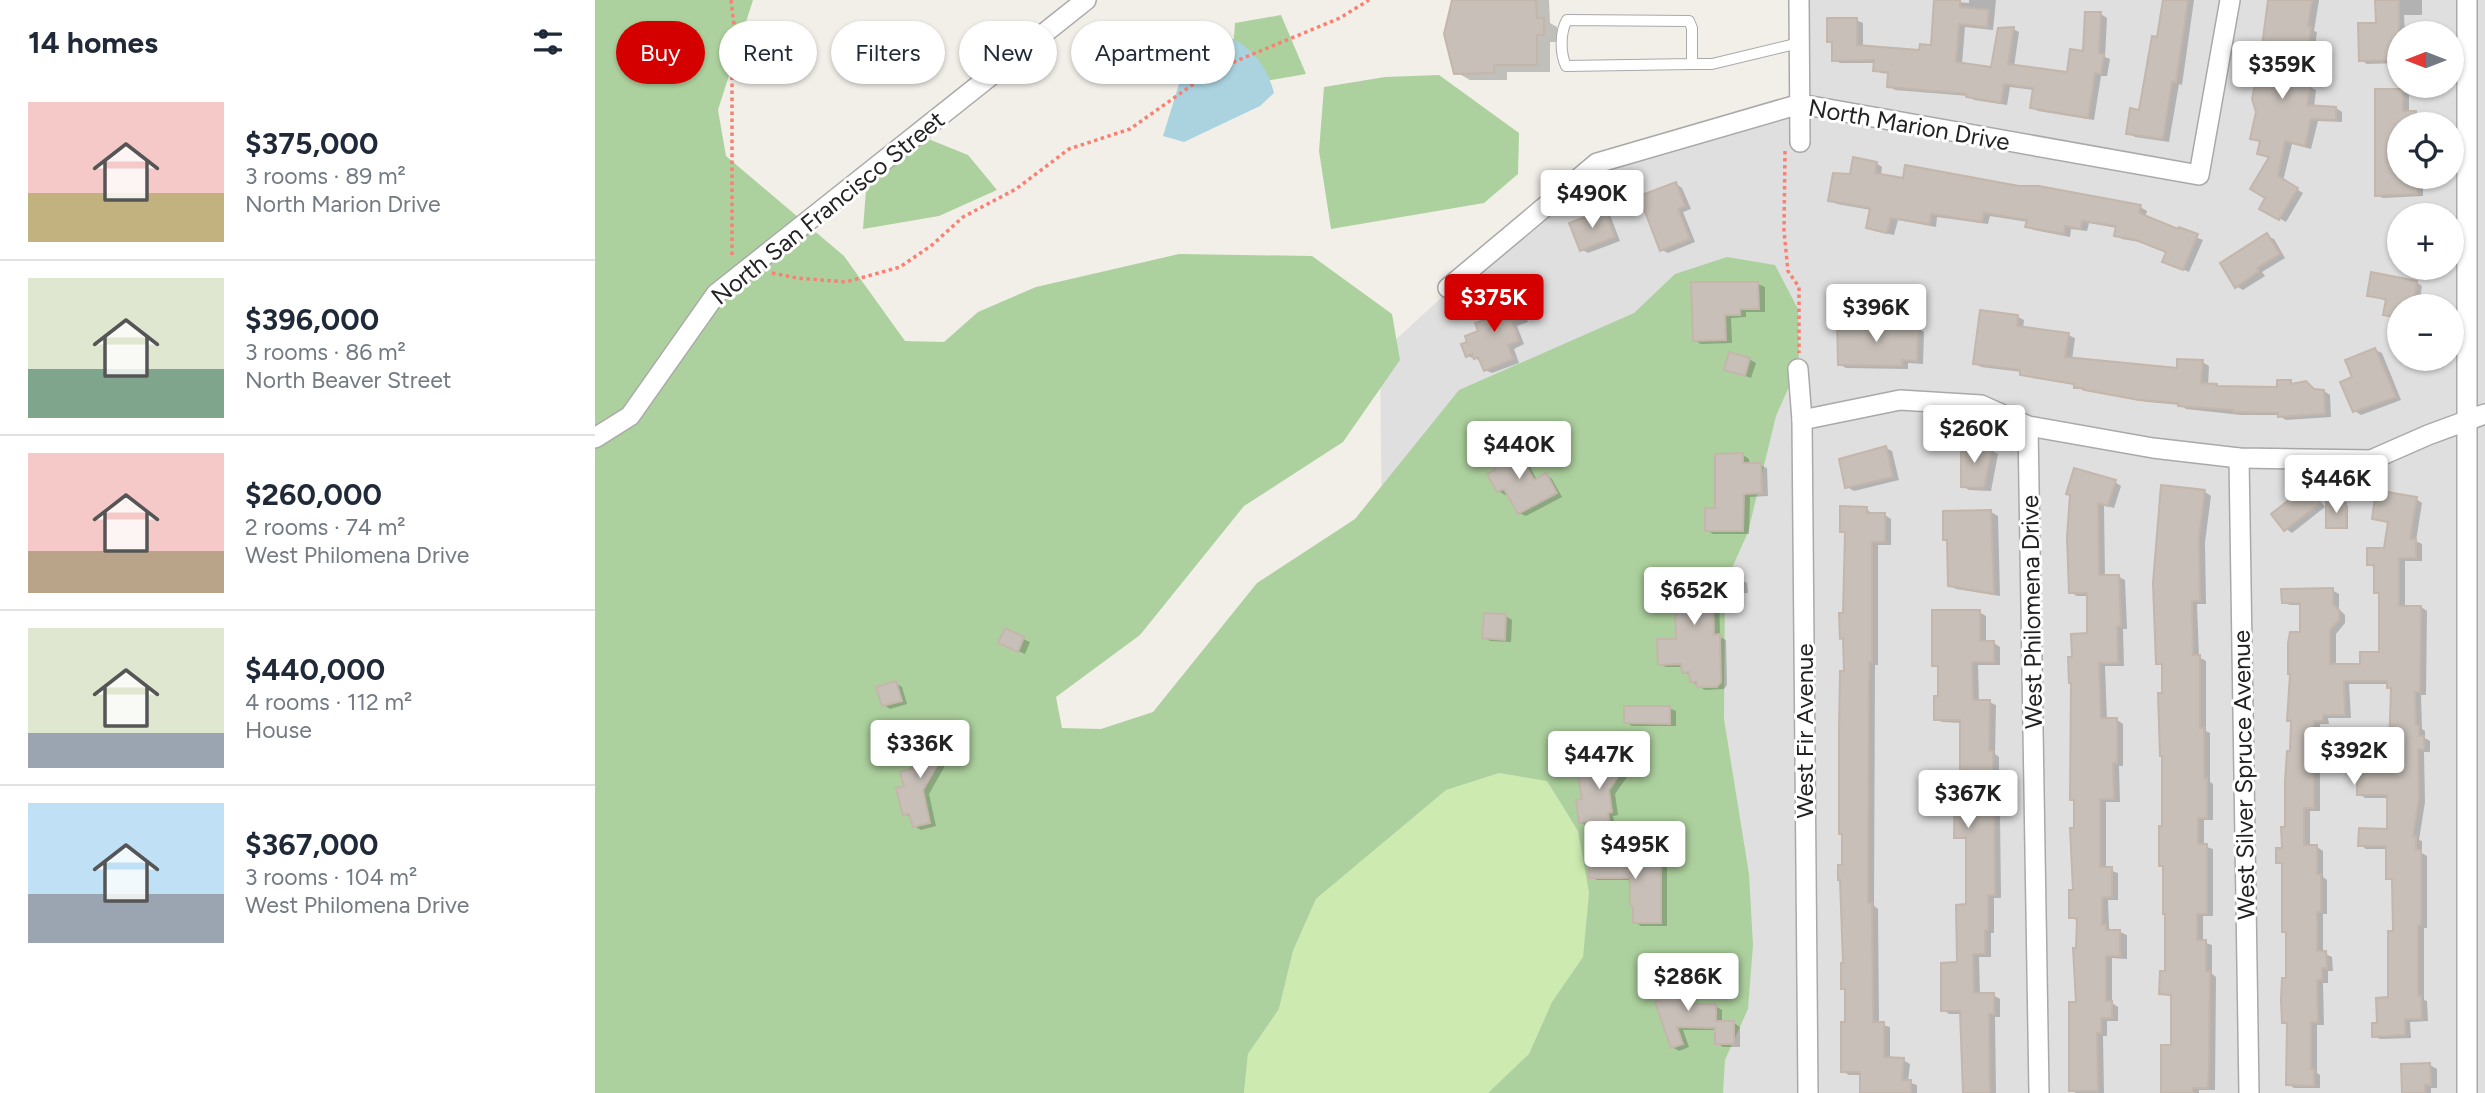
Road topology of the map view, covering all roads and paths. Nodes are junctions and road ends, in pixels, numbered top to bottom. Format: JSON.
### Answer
{"nodes":[{"id":1,"x":731,"y":0,"type":"edge"},
{"id":2,"x":1086,"y":0,"type":"edge"},
{"id":3,"x":1369,"y":0,"type":"edge"},
{"id":4,"x":1799,"y":0,"type":"edge"},
{"id":5,"x":2230,"y":0,"type":"edge"},
{"id":6,"x":2467,"y":0,"type":"edge"},
{"id":7,"x":1799,"y":43,"type":"junction"},
{"id":8,"x":1692,"y":64,"type":"junction"},
{"id":9,"x":1800,"y":104,"type":"junction"},
{"id":10,"x":1800,"y":142,"type":"joint"},
{"id":11,"x":749,"y":268,"type":"junction"},
{"id":12,"x":732,"y":281,"type":"junction"},
{"id":13,"x":1448,"y":288,"type":"dead end"},
{"id":14,"x":1798,"y":369,"type":"joint"},
{"id":15,"x":2476,"y":417,"type":"edge"},
{"id":16,"x":1802,"y":420,"type":"junction"},
{"id":17,"x":2028,"y":426,"type":"junction"},
{"id":18,"x":595,"y":438,"type":"edge"},
{"id":19,"x":2239,"y":458,"type":"junction"},
{"id":20,"x":2476,"y":910,"type":"edge"},
{"id":21,"x":1808,"y":1093,"type":"edge"},
{"id":22,"x":2039,"y":1093,"type":"edge"},
{"id":23,"x":2249,"y":1093,"type":"edge"},
{"id":24,"x":2467,"y":1093,"type":"edge"}],
"edges":[{"from":1,"to":12,"type":"path"},
{"from":2,"to":11,"type":"street","name":"North San Francisco Street"},
{"from":3,"to":11,"type":"path"},
{"from":4,"to":7,"type":"street"},
{"from":5,"to":9,"type":"street","name":"North Marion Drive"},
{"from":6,"to":15,"type":"street"},
{"from":7,"to":8,"type":"lane"},
{"from":7,"to":9,"type":"street"},
{"from":8,"to":8,"type":"lane"},
{"from":9,"to":10,"type":"street"},
{"from":9,"to":13,"type":"street","name":"North Marion Drive"},
{"from":10,"to":14,"type":"path"},
{"from":11,"to":12,"type":"street","name":"North San Francisco Street"},
{"from":12,"to":18,"type":"street","name":"North San Francisco Street"},
{"from":14,"to":16,"type":"street","name":"West Fir Avenue"},
{"from":15,"to":19,"type":"street"},
{"from":15,"to":20,"type":"street"},
{"from":16,"to":17,"type":"street"},
{"from":16,"to":21,"type":"street","name":"West Fir Avenue"},
{"from":17,"to":19,"type":"street"},
{"from":17,"to":22,"type":"street","name":"West Philomena Drive"},
{"from":19,"to":23,"type":"street","name":"West Silver Spruce Avenue"},
{"from":20,"to":24,"type":"street"}]}
